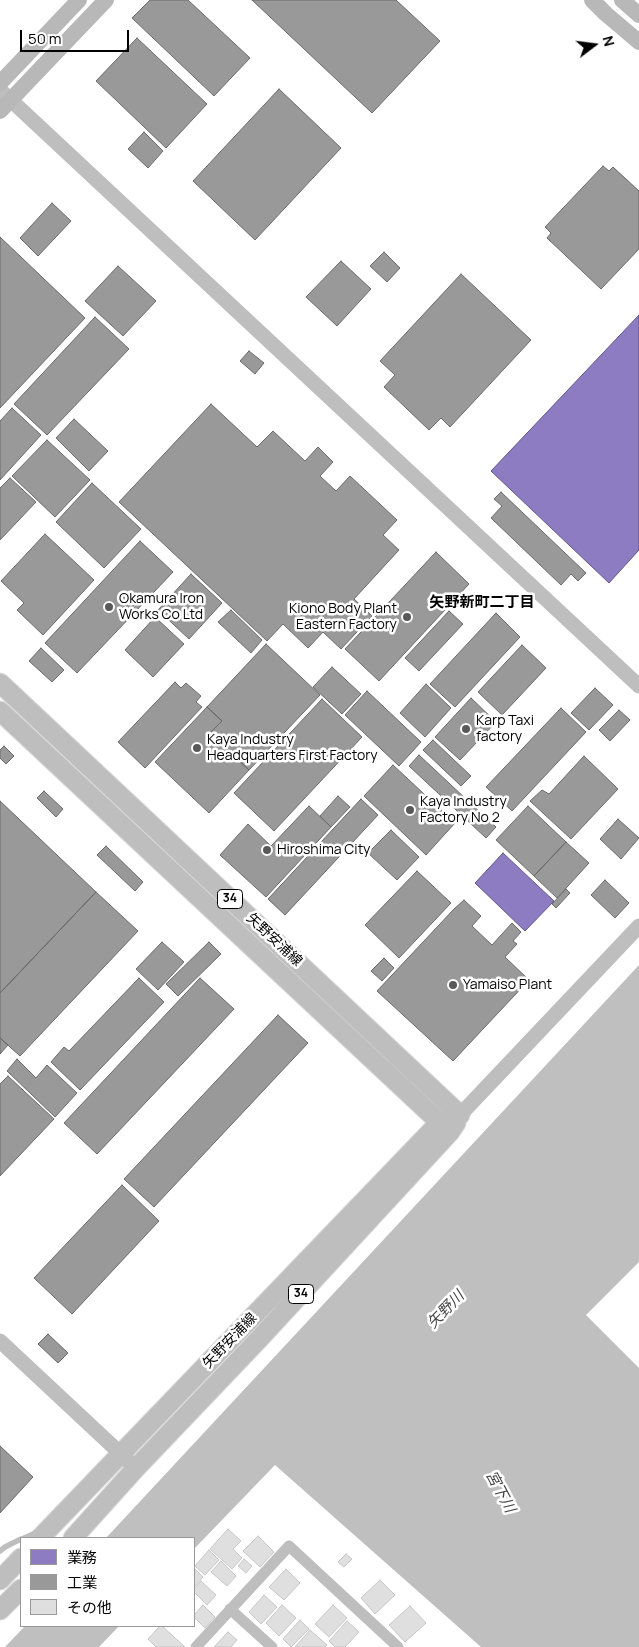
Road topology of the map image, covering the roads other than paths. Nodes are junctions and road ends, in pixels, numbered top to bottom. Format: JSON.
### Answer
{"nodes":[{"id":1,"x":79,"y":0,"type":"edge"},
{"id":2,"x":106,"y":0,"type":"edge"},
{"id":3,"x":592,"y":0,"type":"edge"},
{"id":4,"x":622,"y":0,"type":"edge"},
{"id":5,"x":639,"y":16,"type":"edge"},
{"id":6,"x":639,"y":42,"type":"edge"},
{"id":7,"x":0,"y":83,"type":"edge"},
{"id":8,"x":4,"y":101,"type":"edge"},
{"id":9,"x":0,"y":683,"type":"edge"},
{"id":10,"x":639,"y":686,"type":"edge"},
{"id":11,"x":0,"y":711,"type":"edge"},
{"id":12,"x":639,"y":926,"type":"edge"},
{"id":13,"x":460,"y":1115,"type":"junction"},
{"id":14,"x":445,"y":1127,"type":"junction"},
{"id":15,"x":0,"y":1341,"type":"edge"},
{"id":16,"x":121,"y":1455,"type":"junction"},
{"id":17,"x":136,"y":1468,"type":"junction"},
{"id":18,"x":46,"y":1532,"type":"edge"},
{"id":19,"x":30,"y":1537,"type":"edge"},
{"id":20,"x":74,"y":1537,"type":"edge"},
{"id":21,"x":20,"y":1540,"type":"edge"},
{"id":22,"x":0,"y":1551,"type":"edge"},
{"id":23,"x":20,"y":1591,"type":"edge"},
{"id":24,"x":230,"y":1609,"type":"junction"},
{"id":25,"x":0,"y":1610,"type":"edge"},
{"id":26,"x":196,"y":1647,"type":"edge"},
{"id":27,"x":272,"y":1647,"type":"edge"},
{"id":28,"x":398,"y":1647,"type":"edge"}],
"edges":[{"from":1,"to":7,"type":"main road"},
{"from":2,"to":8,"type":"main road"},
{"from":3,"to":6,"type":"main road"},
{"from":4,"to":5,"type":"main road"},
{"from":8,"to":10,"type":"street"},
{"from":9,"to":13,"type":"main road","name":"矢野安浦線","number":"34"},
{"from":11,"to":14,"type":"main road","name":"矢野安浦線","number":"34"},
{"from":12,"to":13,"type":"street"},
{"from":13,"to":14,"type":"main road","name":"矢野安浦線","number":"34"},
{"from":14,"to":16,"type":"main road","name":"矢野安浦線","number":"34"},
{"from":14,"to":17,"type":"main road","name":"矢野安浦線","number":"34"},
{"from":15,"to":16,"type":"street"},
{"from":16,"to":17,"type":"street"},
{"from":16,"to":18,"type":"main road","name":"矢野安浦線","number":"34"},
{"from":17,"to":20,"type":"main road","name":"矢野安浦線","number":"34"},
{"from":18,"to":19,"type":"lane"},
{"from":21,"to":22,"type":"lane"},
{"from":23,"to":25,"type":"main road"},
{"from":24,"to":26,"type":"street"},
{"from":24,"to":27,"type":"street"},
{"from":24,"to":28,"type":"street"}]}
